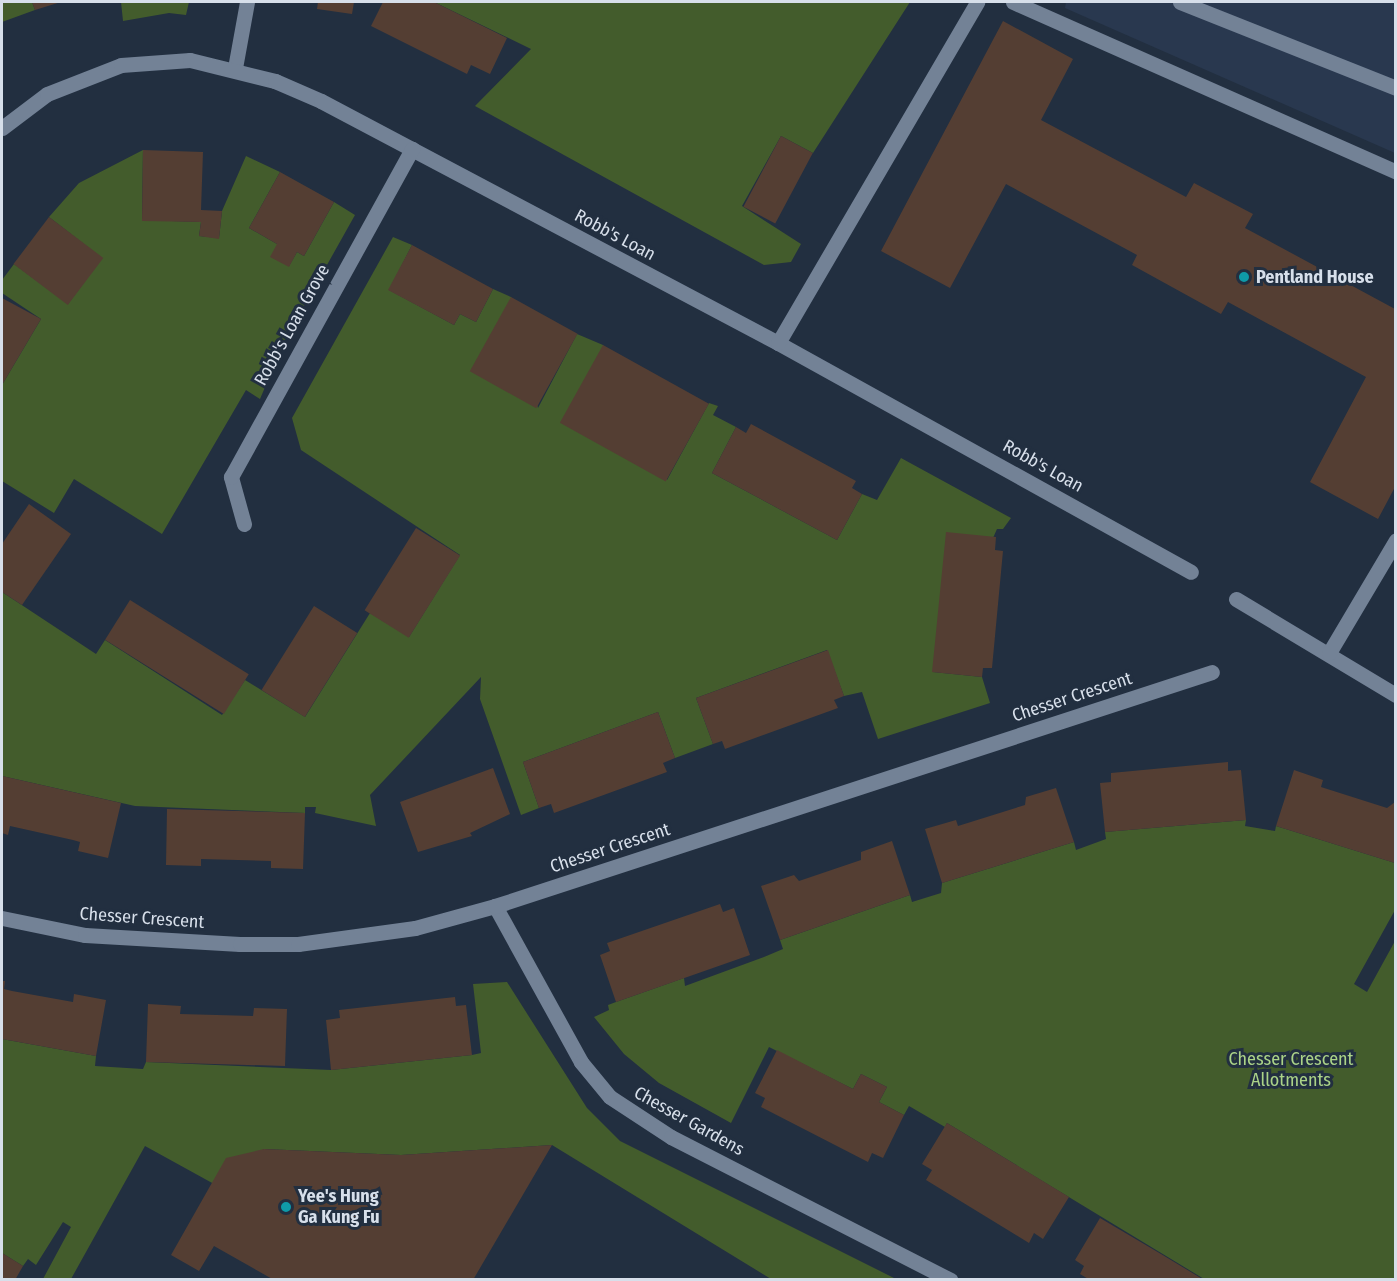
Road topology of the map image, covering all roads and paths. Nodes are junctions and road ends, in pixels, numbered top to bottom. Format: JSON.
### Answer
{"nodes":[{"id":1,"x":247,"y":2,"type":"edge"},
{"id":2,"x":977,"y":2,"type":"edge"},
{"id":3,"x":1013,"y":2,"type":"edge"},
{"id":4,"x":1180,"y":2,"type":"edge"},
{"id":5,"x":235,"y":68,"type":"junction"},
{"id":6,"x":1395,"y":88,"type":"edge"},
{"id":7,"x":4,"y":121,"type":"edge"},
{"id":8,"x":412,"y":149,"type":"junction"},
{"id":9,"x":1395,"y":172,"type":"edge"},
{"id":10,"x":778,"y":343,"type":"junction"},
{"id":11,"x":244,"y":524,"type":"dead end"},
{"id":12,"x":1395,"y":540,"type":"edge"},
{"id":13,"x":1191,"y":572,"type":"dead end"},
{"id":14,"x":1236,"y":599,"type":"dead end"},
{"id":15,"x":1329,"y":653,"type":"junction"},
{"id":16,"x":1212,"y":672,"type":"dead end"},
{"id":17,"x":1395,"y":695,"type":"edge"},
{"id":18,"x":495,"y":906,"type":"junction"},
{"id":19,"x":2,"y":918,"type":"edge"},
{"id":20,"x":950,"y":1280,"type":"edge"}],
"edges":[{"from":1,"to":5,"type":"street"},
{"from":2,"to":10,"type":"street"},
{"from":3,"to":9,"type":"street"},
{"from":4,"to":6,"type":"street"},
{"from":5,"to":7,"type":"street","name":"Robb's Loan"},
{"from":5,"to":8,"type":"street","name":"Robb's Loan"},
{"from":8,"to":10,"type":"street","name":"Robb's Loan"},
{"from":8,"to":11,"type":"street","name":"Robb's Loan Grove"},
{"from":10,"to":13,"type":"street","name":"Robb's Loan"},
{"from":12,"to":15,"type":"street"},
{"from":14,"to":15,"type":"street"},
{"from":15,"to":17,"type":"street"},
{"from":16,"to":18,"type":"street","name":"Chesser Crescent"},
{"from":18,"to":19,"type":"street","name":"Chesser Crescent"},
{"from":18,"to":20,"type":"street","name":"Chesser Gardens"}]}
